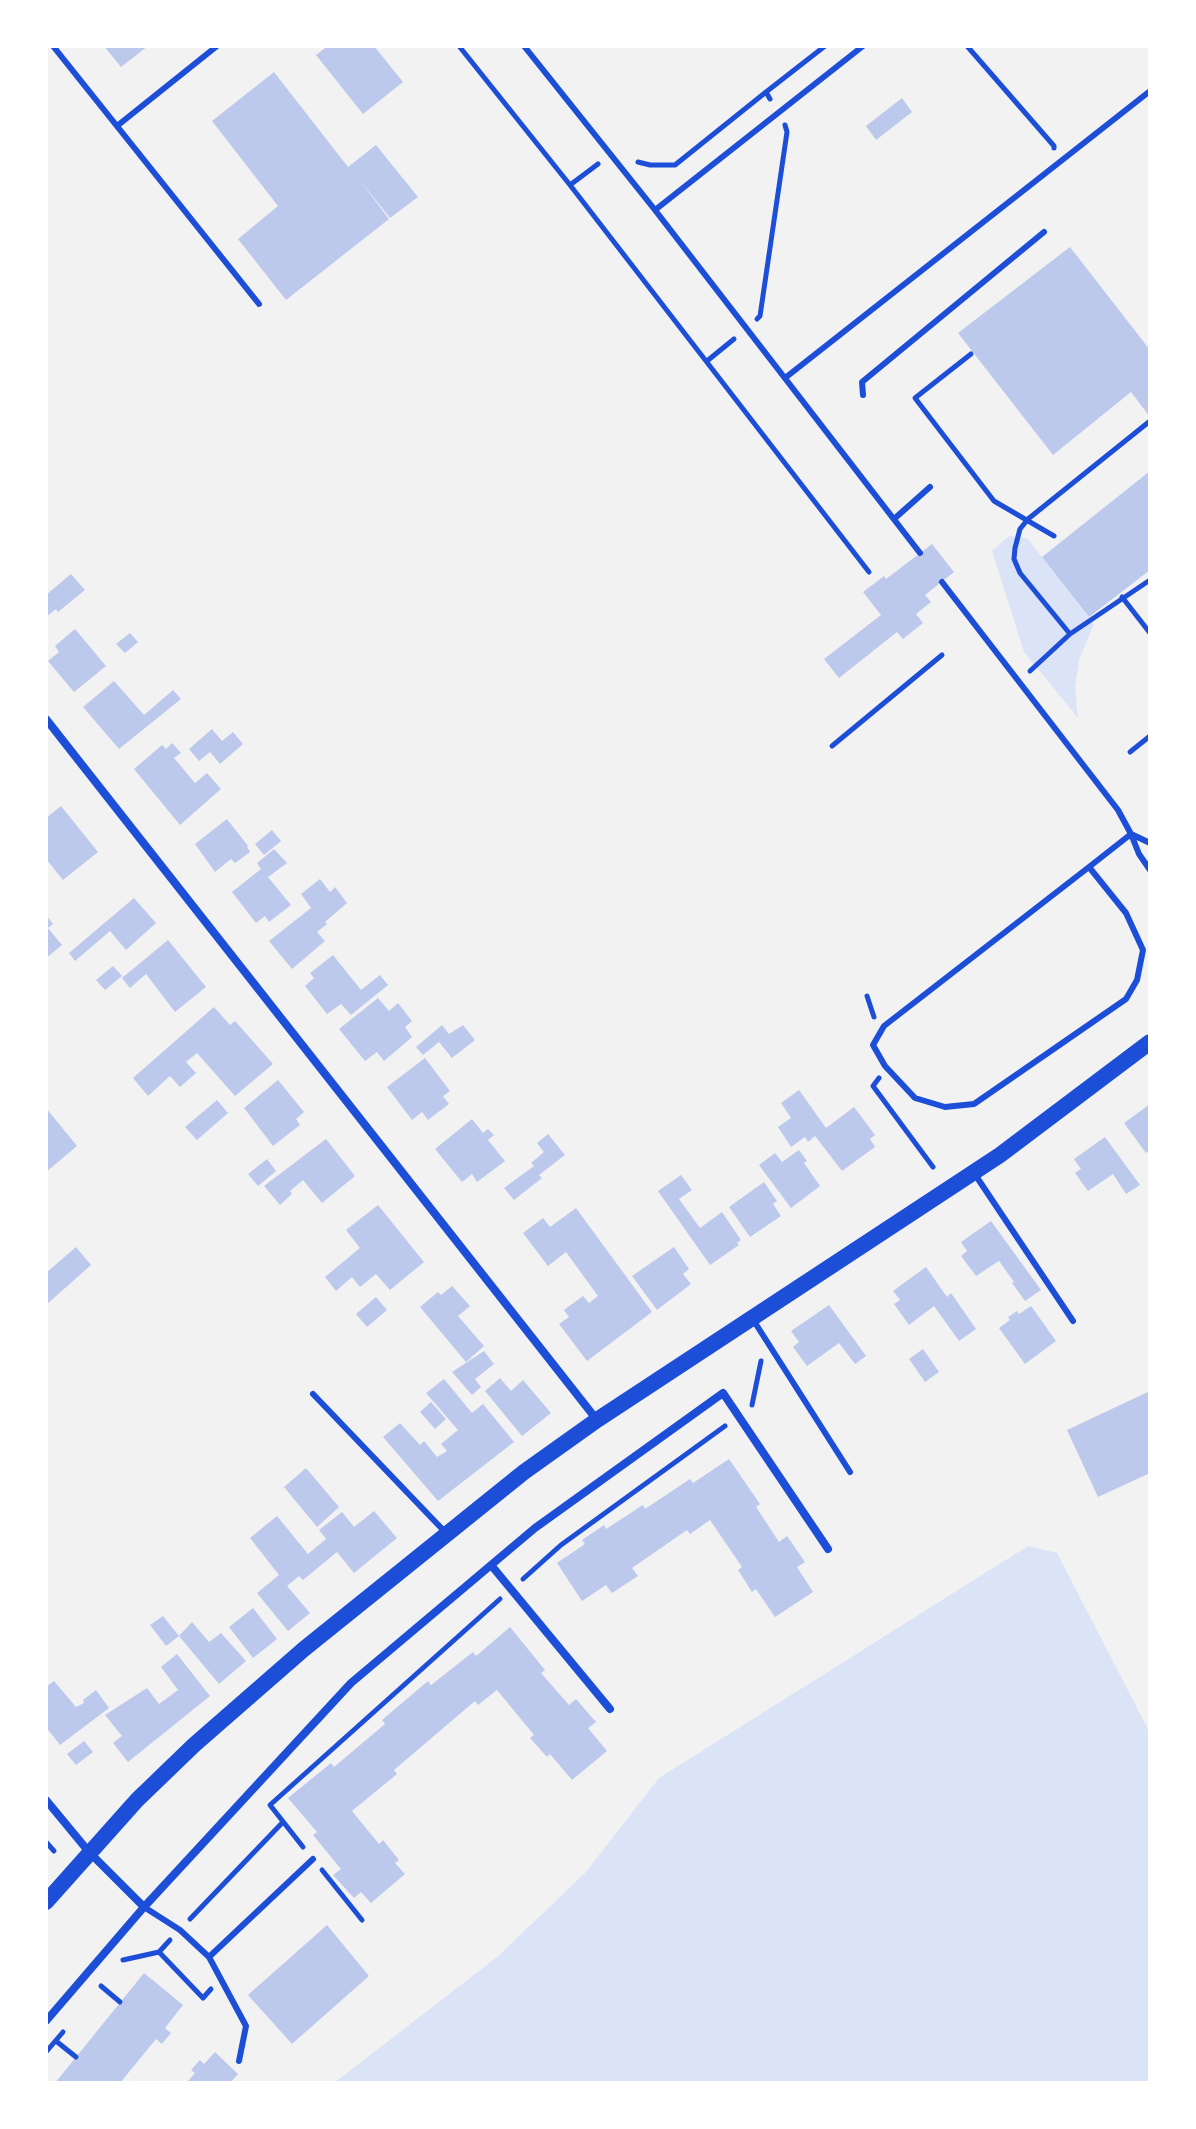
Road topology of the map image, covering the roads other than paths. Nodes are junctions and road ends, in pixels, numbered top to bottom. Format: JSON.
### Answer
{"nodes":[{"id":1,"x":53,"y":46,"type":"edge"},
{"id":2,"x":217,"y":46,"type":"edge"},
{"id":3,"x":524,"y":46,"type":"edge"},
{"id":4,"x":863,"y":46,"type":"edge"},
{"id":5,"x":1150,"y":91,"type":"edge"},
{"id":6,"x":117,"y":126,"type":"junction"},
{"id":7,"x":655,"y":210,"type":"junction"},
{"id":8,"x":1044,"y":232,"type":"dead end"},
{"id":9,"x":259,"y":304,"type":"dead end"},
{"id":10,"x":785,"y":378,"type":"junction"},
{"id":11,"x":863,"y":395,"type":"dead end"},
{"id":12,"x":930,"y":487,"type":"dead end"},
{"id":13,"x":894,"y":519,"type":"junction"},
{"id":14,"x":920,"y":553,"type":"dead end"},
{"id":15,"x":942,"y":582,"type":"dead end"},
{"id":16,"x":46,"y":719,"type":"edge"},
{"id":17,"x":1131,"y":834,"type":"junction"},
{"id":18,"x":1150,"y":843,"type":"edge"},
{"id":19,"x":1089,"y":867,"type":"junction"},
{"id":20,"x":1150,"y":870,"type":"edge"},
{"id":21,"x":1150,"y":1042,"type":"edge"},
{"id":22,"x":974,"y":1173,"type":"junction"},
{"id":23,"x":752,"y":1318,"type":"junction"},
{"id":24,"x":1073,"y":1321,"type":"dead end"},
{"id":25,"x":313,"y":1394,"type":"dead end"},
{"id":26,"x":597,"y":1420,"type":"junction"},
{"id":27,"x":850,"y":1472,"type":"dead end"},
{"id":28,"x":446,"y":1533,"type":"junction"},
{"id":29,"x":828,"y":1549,"type":"dead end"},
{"id":30,"x":491,"y":1565,"type":"junction"},
{"id":31,"x":610,"y":1709,"type":"dead end"},
{"id":32,"x":46,"y":1800,"type":"edge"},
{"id":33,"x":89,"y":1852,"type":"junction"},
{"id":34,"x":313,"y":1859,"type":"road end"},
{"id":35,"x":46,"y":1902,"type":"edge"},
{"id":36,"x":144,"y":1907,"type":"junction"},
{"id":37,"x":209,"y":1957,"type":"junction"},
{"id":38,"x":46,"y":2021,"type":"edge"},
{"id":39,"x":239,"y":2061,"type":"dead end"}],
"edges":[{"from":1,"to":6,"type":"lane"},
{"from":2,"to":6,"type":"lane"},
{"from":3,"to":7,"type":"lane"},
{"from":4,"to":7,"type":"lane"},
{"from":5,"to":10,"type":"lane"},
{"from":6,"to":9,"type":"lane"},
{"from":7,"to":10,"type":"lane"},
{"from":8,"to":11,"type":"lane"},
{"from":10,"to":13,"type":"lane"},
{"from":12,"to":13,"type":"lane"},
{"from":13,"to":14,"type":"lane"},
{"from":15,"to":17,"type":"lane"},
{"from":16,"to":26,"type":"street"},
{"from":17,"to":18,"type":"lane"},
{"from":17,"to":19,"type":"lane"},
{"from":17,"to":20,"type":"lane"},
{"from":19,"to":19,"type":"lane"},
{"from":21,"to":22,"type":"main road"},
{"from":22,"to":23,"type":"main road"},
{"from":22,"to":24,"type":"lane"},
{"from":23,"to":26,"type":"main road"},
{"from":23,"to":27,"type":"lane"},
{"from":25,"to":28,"type":"lane"},
{"from":26,"to":28,"type":"main road"},
{"from":28,"to":33,"type":"main road"},
{"from":29,"to":30,"type":"street"},
{"from":30,"to":31,"type":"street"},
{"from":30,"to":36,"type":"street"},
{"from":32,"to":33,"type":"street"},
{"from":33,"to":35,"type":"main road"},
{"from":33,"to":36,"type":"street"},
{"from":34,"to":37,"type":"lane"},
{"from":36,"to":37,"type":"lane"},
{"from":36,"to":38,"type":"street"},
{"from":37,"to":39,"type":"lane"}]}
